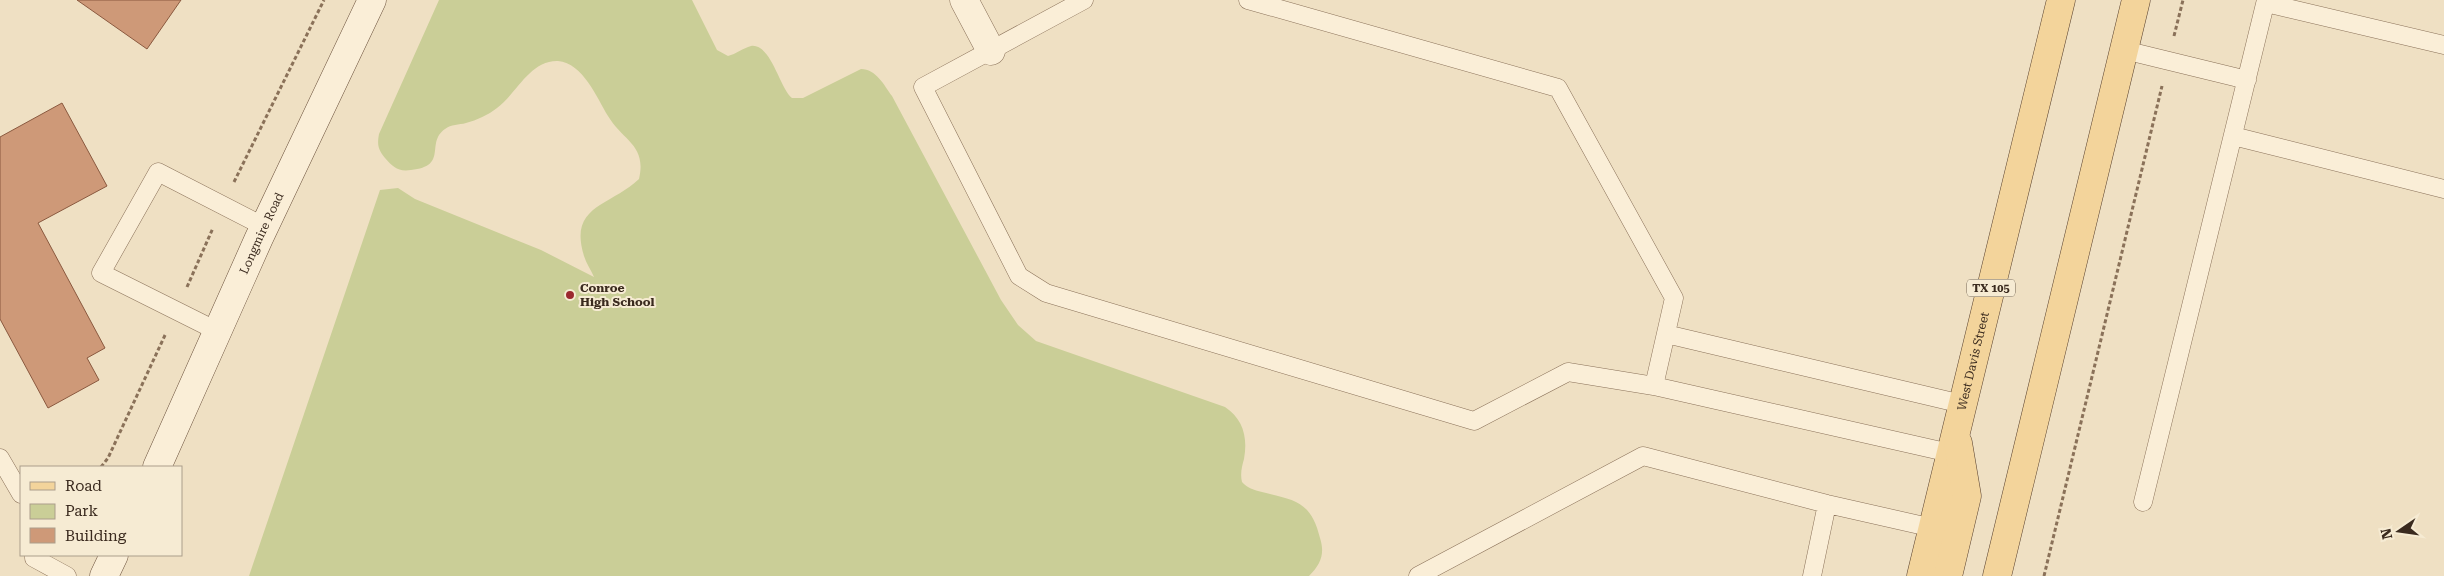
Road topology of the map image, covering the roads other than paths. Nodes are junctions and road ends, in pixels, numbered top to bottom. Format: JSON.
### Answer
{"nodes":[{"id":1,"x":372,"y":0,"type":"edge"},
{"id":2,"x":964,"y":0,"type":"edge"},
{"id":3,"x":1084,"y":0,"type":"edge"},
{"id":4,"x":1248,"y":0,"type":"edge"},
{"id":5,"x":2061,"y":0,"type":"edge"},
{"id":6,"x":2136,"y":0,"type":"edge"},
{"id":7,"x":2266,"y":2,"type":"edge"},
{"id":8,"x":2444,"y":45,"type":"edge"},
{"id":9,"x":2124,"y":50,"type":"junction"},
{"id":10,"x":990,"y":51,"type":"junction"},
{"id":11,"x":2247,"y":80,"type":"junction"},
{"id":12,"x":2233,"y":136,"type":"junction"},
{"id":13,"x":2444,"y":189,"type":"edge"},
{"id":14,"x":264,"y":227,"type":"junction"},
{"id":15,"x":217,"y":332,"type":"junction"},
{"id":16,"x":1666,"y":334,"type":"junction"},
{"id":17,"x":1654,"y":386,"type":"junction"},
{"id":18,"x":1962,"y":404,"type":"junction"},
{"id":19,"x":1953,"y":442,"type":"junction"},
{"id":20,"x":0,"y":458,"type":"edge"},
{"id":21,"x":157,"y":466,"type":"edge"},
{"id":22,"x":20,"y":492,"type":"edge"},
{"id":23,"x":2143,"y":502,"type":"dead end"},
{"id":24,"x":1827,"y":504,"type":"junction"},
{"id":25,"x":1933,"y":528,"type":"junction"},
{"id":26,"x":34,"y":556,"type":"edge"},
{"id":27,"x":114,"y":556,"type":"edge"},
{"id":28,"x":67,"y":576,"type":"edge"},
{"id":29,"x":104,"y":576,"type":"edge"},
{"id":30,"x":1418,"y":576,"type":"edge"},
{"id":31,"x":1812,"y":576,"type":"edge"},
{"id":32,"x":1921,"y":576,"type":"edge"},
{"id":33,"x":1948,"y":576,"type":"edge"},
{"id":34,"x":1997,"y":576,"type":"edge"}],
"edges":[{"from":1,"to":14,"type":"main road","name":"Longmire Road"},
{"from":2,"to":10,"type":"main road"},
{"from":3,"to":10,"type":"lane"},
{"from":4,"to":16,"type":"lane"},
{"from":5,"to":18,"type":"main road","name":"West Davis Street","number":"TX 105"},
{"from":6,"to":9,"type":"main road"},
{"from":7,"to":8,"type":"lane"},
{"from":7,"to":11,"type":"lane"},
{"from":9,"to":11,"type":"lane"},
{"from":9,"to":34,"type":"main road"},
{"from":10,"to":17,"type":"lane"},
{"from":11,"to":12,"type":"lane"},
{"from":12,"to":13,"type":"lane"},
{"from":12,"to":23,"type":"lane"},
{"from":14,"to":15,"type":"main road","name":"Longmire Road"},
{"from":14,"to":15,"type":"lane"},
{"from":15,"to":21,"type":"main road","name":"Longmire Road"},
{"from":16,"to":17,"type":"lane"},
{"from":16,"to":18,"type":"lane"},
{"from":17,"to":19,"type":"lane"},
{"from":18,"to":19,"type":"main road","name":"West Davis Street","number":"TX 105"},
{"from":19,"to":25,"type":"main road","name":"West Davis Street","number":"TX 105"},
{"from":19,"to":33,"type":"main road"},
{"from":20,"to":22,"type":"lane"},
{"from":24,"to":25,"type":"lane"},
{"from":24,"to":30,"type":"lane"},
{"from":24,"to":31,"type":"lane"},
{"from":25,"to":32,"type":"main road","name":"West Davis Street","number":"TX 105"},
{"from":26,"to":28,"type":"lane"},
{"from":27,"to":29,"type":"main road"}]}
